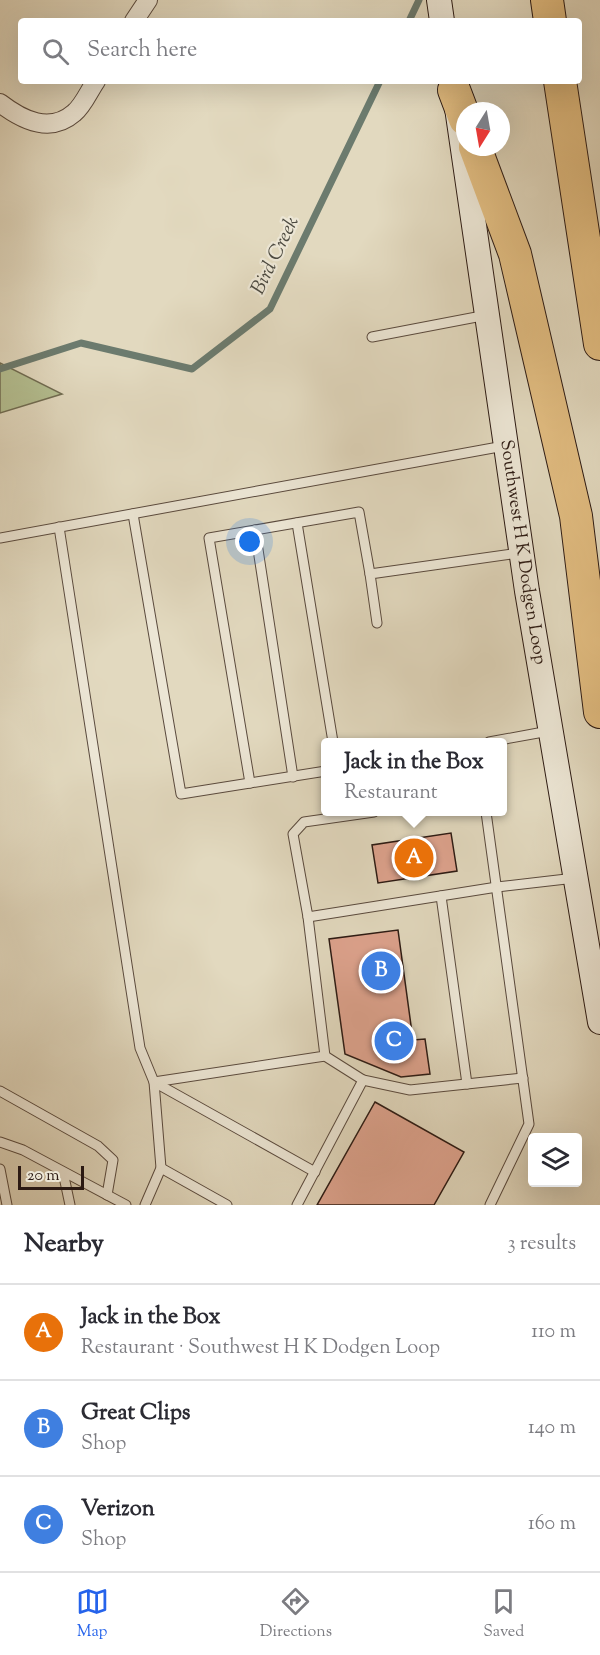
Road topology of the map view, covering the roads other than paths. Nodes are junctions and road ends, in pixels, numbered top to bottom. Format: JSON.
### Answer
{"nodes":[{"id":1,"x":148,"y":0,"type":"edge"},
{"id":2,"x":439,"y":0,"type":"edge"},
{"id":3,"x":547,"y":0,"type":"edge"},
{"id":4,"x":136,"y":18,"type":"edge"},
{"id":5,"x":442,"y":18,"type":"edge"},
{"id":6,"x":550,"y":18,"type":"edge"},
{"id":7,"x":94,"y":84,"type":"edge"},
{"id":8,"x":560,"y":84,"type":"edge"},
{"id":9,"x":453,"y":85,"type":"edge"},
{"id":10,"x":459,"y":102,"type":"edge"},
{"id":11,"x":0,"y":103,"type":"edge"},
{"id":12,"x":478,"y":156,"type":"edge"},
{"id":13,"x":487,"y":315,"type":"junction"},
{"id":14,"x":372,"y":337,"type":"dead end"},
{"id":15,"x":600,"y":344,"type":"edge"},
{"id":16,"x":506,"y":446,"type":"junction"},
{"id":17,"x":133,"y":514,"type":"junction"},
{"id":18,"x":297,"y":523,"type":"junction"},
{"id":19,"x":59,"y":527,"type":"junction"},
{"id":20,"x":255,"y":530,"type":"junction"},
{"id":21,"x":0,"y":538,"type":"edge"},
{"id":22,"x":522,"y":552,"type":"junction"},
{"id":23,"x":370,"y":574,"type":"junction"},
{"id":24,"x":377,"y":623,"type":"dead end"},
{"id":25,"x":600,"y":712,"type":"edge"},
{"id":26,"x":552,"y":730,"type":"junction"},
{"id":27,"x":332,"y":738,"type":"edge"},
{"id":28,"x":507,"y":739,"type":"edge"},
{"id":29,"x":321,"y":772,"type":"edge"},
{"id":30,"x":293,"y":777,"type":"junction"},
{"id":31,"x":250,"y":783,"type":"junction"},
{"id":32,"x":346,"y":816,"type":"edge"},
{"id":33,"x":487,"y":816,"type":"edge"},
{"id":34,"x":577,"y":878,"type":"junction"},
{"id":35,"x":497,"y":887,"type":"junction"},
{"id":36,"x":441,"y":896,"type":"junction"},
{"id":37,"x":308,"y":918,"type":"junction"},
{"id":38,"x":600,"y":1022,"type":"edge"},
{"id":39,"x":325,"y":1056,"type":"junction"},
{"id":40,"x":523,"y":1078,"type":"junction"},
{"id":41,"x":363,"y":1080,"type":"junction"},
{"id":42,"x":154,"y":1082,"type":"junction"},
{"id":43,"x":467,"y":1084,"type":"junction"},
{"id":44,"x":0,"y":1091,"type":"edge"},
{"id":45,"x":0,"y":1142,"type":"edge"},
{"id":46,"x":161,"y":1168,"type":"junction"},
{"id":47,"x":0,"y":1169,"type":"edge"},
{"id":48,"x":63,"y":1172,"type":"junction"},
{"id":49,"x":315,"y":1172,"type":"junction"},
{"id":50,"x":107,"y":1195,"type":"junction"},
{"id":51,"x":7,"y":1205,"type":"edge"},
{"id":52,"x":70,"y":1205,"type":"edge"},
{"id":53,"x":126,"y":1205,"type":"edge"},
{"id":54,"x":145,"y":1205,"type":"edge"},
{"id":55,"x":227,"y":1205,"type":"edge"},
{"id":56,"x":297,"y":1205,"type":"edge"},
{"id":57,"x":490,"y":1205,"type":"edge"}],
"edges":[{"from":1,"to":4,"type":"street"},
{"from":2,"to":5,"type":"main road"},
{"from":3,"to":6,"type":"highway"},
{"from":7,"to":11,"type":"street"},
{"from":8,"to":15,"type":"highway"},
{"from":9,"to":10,"type":"highway"},
{"from":9,"to":13,"type":"main road","name":"Southwest H K Dodgen Loop"},
{"from":12,"to":25,"type":"highway"},
{"from":13,"to":14,"type":"lane"},
{"from":13,"to":16,"type":"main road","name":"Southwest H K Dodgen Loop"},
{"from":16,"to":17,"type":"lane"},
{"from":16,"to":22,"type":"main road","name":"Southwest H K Dodgen Loop"},
{"from":17,"to":19,"type":"lane"},
{"from":17,"to":31,"type":"lane"},
{"from":18,"to":20,"type":"lane"},
{"from":18,"to":23,"type":"lane"},
{"from":18,"to":27,"type":"lane"},
{"from":19,"to":21,"type":"lane"},
{"from":19,"to":42,"type":"lane"},
{"from":20,"to":30,"type":"lane"},
{"from":20,"to":31,"type":"lane"},
{"from":22,"to":23,"type":"lane"},
{"from":22,"to":26,"type":"main road","name":"Southwest H K Dodgen Loop"},
{"from":23,"to":24,"type":"lane"},
{"from":26,"to":28,"type":"lane"},
{"from":26,"to":34,"type":"main road","name":"Southwest H K Dodgen Loop"},
{"from":29,"to":30,"type":"lane"},
{"from":30,"to":31,"type":"lane"},
{"from":32,"to":37,"type":"lane"},
{"from":33,"to":35,"type":"lane"},
{"from":34,"to":35,"type":"lane"},
{"from":34,"to":38,"type":"main road","name":"Southwest H K Dodgen Loop"},
{"from":35,"to":36,"type":"lane"},
{"from":35,"to":40,"type":"lane"},
{"from":36,"to":37,"type":"lane"},
{"from":36,"to":43,"type":"lane"},
{"from":37,"to":39,"type":"lane"},
{"from":39,"to":41,"type":"lane"},
{"from":39,"to":42,"type":"lane"},
{"from":40,"to":43,"type":"lane"},
{"from":40,"to":57,"type":"lane"},
{"from":41,"to":43,"type":"lane"},
{"from":41,"to":49,"type":"lane"},
{"from":42,"to":46,"type":"lane"},
{"from":42,"to":49,"type":"lane"},
{"from":44,"to":50,"type":"lane"},
{"from":45,"to":48,"type":"lane"},
{"from":46,"to":54,"type":"lane"},
{"from":46,"to":55,"type":"lane"},
{"from":47,"to":51,"type":"lane"},
{"from":48,"to":50,"type":"lane"},
{"from":48,"to":52,"type":"lane"},
{"from":49,"to":56,"type":"lane"},
{"from":50,"to":53,"type":"lane"}]}
